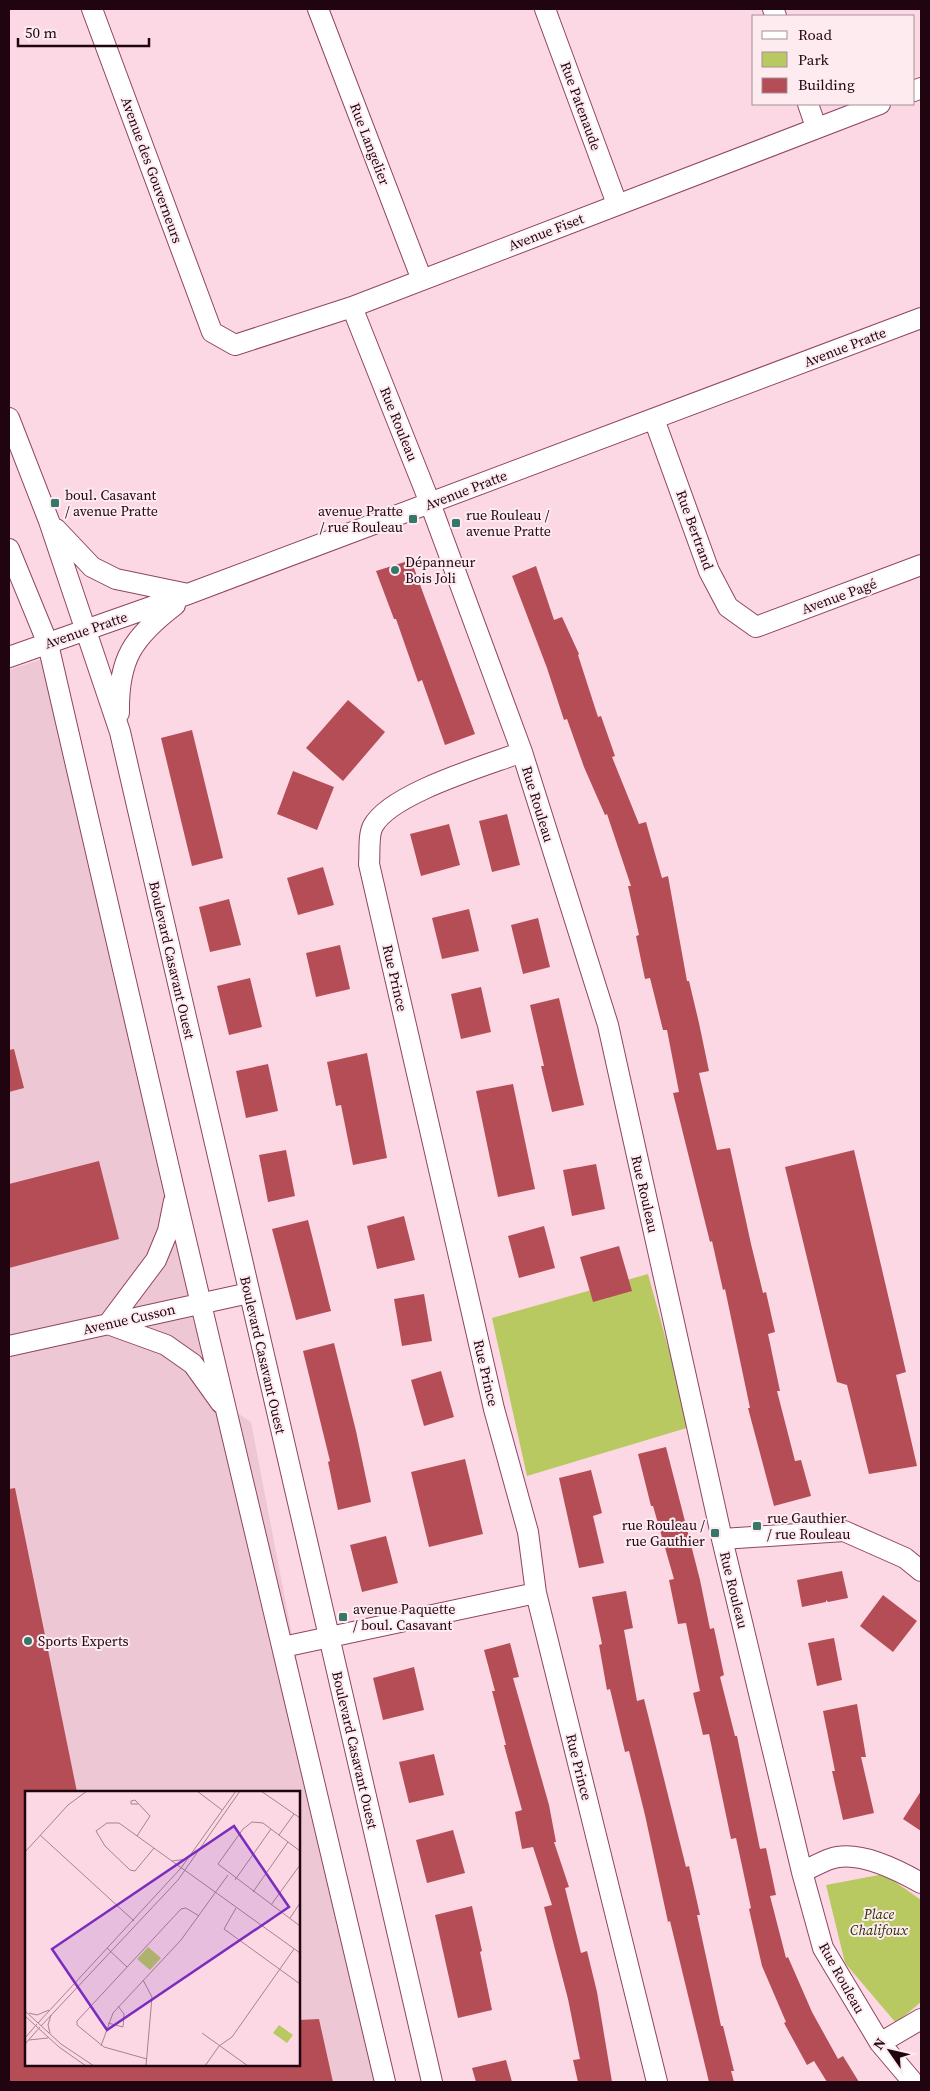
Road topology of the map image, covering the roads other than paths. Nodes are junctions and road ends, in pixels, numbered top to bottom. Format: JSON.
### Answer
{"nodes":[{"id":1,"x":92,"y":9,"type":"edge"},
{"id":2,"x":318,"y":9,"type":"edge"},
{"id":3,"x":545,"y":9,"type":"edge"},
{"id":4,"x":808,"y":105,"type":"edge"},
{"id":5,"x":877,"y":105,"type":"edge"},
{"id":6,"x":816,"y":127,"type":"junction"},
{"id":7,"x":618,"y":204,"type":"junction"},
{"id":8,"x":422,"y":280,"type":"junction"},
{"id":9,"x":352,"y":306,"type":"junction"},
{"id":10,"x":921,"y":318,"type":"edge"},
{"id":11,"x":212,"y":332,"type":"joint"},
{"id":12,"x":9,"y":418,"type":"edge"},
{"id":13,"x":654,"y":419,"type":"junction"},
{"id":14,"x":430,"y":503,"type":"junction"},
{"id":15,"x":49,"y":520,"type":"junction"},
{"id":16,"x":9,"y":549,"type":"edge"},
{"id":17,"x":921,"y":565,"type":"edge"},
{"id":18,"x":188,"y":594,"type":"junction"},
{"id":19,"x":756,"y":626,"type":"joint"},
{"id":20,"x":87,"y":630,"type":"junction"},
{"id":21,"x":48,"y":644,"type":"junction"},
{"id":22,"x":9,"y":657,"type":"edge"},
{"id":23,"x":120,"y":732,"type":"junction"},
{"id":24,"x":522,"y":752,"type":"junction"},
{"id":25,"x":175,"y":1194,"type":"junction"},
{"id":26,"x":249,"y":1292,"type":"junction"},
{"id":27,"x":201,"y":1303,"type":"junction"},
{"id":28,"x":108,"y":1324,"type":"junction"},
{"id":29,"x":9,"y":1346,"type":"edge"},
{"id":30,"x":226,"y":1411,"type":"junction"},
{"id":31,"x":722,"y":1539,"type":"junction"},
{"id":32,"x":921,"y":1572,"type":"edge"},
{"id":33,"x":536,"y":1593,"type":"junction"},
{"id":34,"x":328,"y":1637,"type":"junction"},
{"id":35,"x":283,"y":1647,"type":"junction"},
{"id":36,"x":802,"y":1872,"type":"junction"},
{"id":37,"x":921,"y":1883,"type":"edge"},
{"id":38,"x":921,"y":2019,"type":"edge"},
{"id":39,"x":880,"y":2043,"type":"junction"},
{"id":40,"x":386,"y":2082,"type":"edge"},
{"id":41,"x":432,"y":2082,"type":"edge"},
{"id":42,"x":658,"y":2082,"type":"edge"},
{"id":43,"x":913,"y":2082,"type":"edge"}],
"edges":[{"from":1,"to":11,"type":"street","name":"Avenue des Gouverneurs"},
{"from":2,"to":8,"type":"street","name":"Rue Langelier"},
{"from":3,"to":7,"type":"street","name":"Rue Patenaude"},
{"from":4,"to":6,"type":"street"},
{"from":5,"to":6,"type":"street","name":"Avenue Fiset"},
{"from":6,"to":7,"type":"street","name":"Avenue Fiset"},
{"from":7,"to":8,"type":"street","name":"Avenue Fiset"},
{"from":8,"to":9,"type":"street","name":"Avenue Fiset"},
{"from":9,"to":11,"type":"street","name":"Avenue Fiset"},
{"from":9,"to":14,"type":"street","name":"Rue Rouleau"},
{"from":10,"to":13,"type":"street","name":"Avenue Pratte"},
{"from":12,"to":15,"type":"street","name":"Boulevard Casavant Ouest"},
{"from":13,"to":14,"type":"street","name":"Avenue Pratte"},
{"from":13,"to":19,"type":"street","name":"Rue Bertrand"},
{"from":14,"to":18,"type":"street","name":"Avenue Pratte"},
{"from":14,"to":24,"type":"street","name":"Rue Rouleau"},
{"from":15,"to":18,"type":"street"},
{"from":15,"to":20,"type":"street","name":"Boulevard Casavant Ouest"},
{"from":16,"to":21,"type":"street"},
{"from":17,"to":19,"type":"street","name":"Avenue Pagé"},
{"from":18,"to":20,"type":"street","name":"Avenue Pratte"},
{"from":18,"to":23,"type":"street"},
{"from":20,"to":21,"type":"street","name":"Avenue Pratte"},
{"from":20,"to":23,"type":"street","name":"Boulevard Casavant Ouest"},
{"from":21,"to":22,"type":"street","name":"Avenue Pratte"},
{"from":21,"to":25,"type":"street"},
{"from":23,"to":26,"type":"street","name":"Boulevard Casavant Ouest"},
{"from":24,"to":31,"type":"street","name":"Rue Rouleau"},
{"from":24,"to":33,"type":"street","name":"Rue Prince"},
{"from":25,"to":27,"type":"street"},
{"from":25,"to":28,"type":"street"},
{"from":26,"to":27,"type":"street","name":"Avenue Cusson"},
{"from":26,"to":34,"type":"street","name":"Boulevard Casavant Ouest"},
{"from":27,"to":28,"type":"street","name":"Avenue Cusson"},
{"from":27,"to":30,"type":"street"},
{"from":28,"to":29,"type":"street","name":"Avenue Cusson"},
{"from":28,"to":30,"type":"street"},
{"from":30,"to":35,"type":"street"},
{"from":31,"to":32,"type":"street"},
{"from":31,"to":36,"type":"street","name":"Rue Rouleau"},
{"from":33,"to":34,"type":"street"},
{"from":33,"to":42,"type":"street","name":"Rue Prince"},
{"from":34,"to":35,"type":"street"},
{"from":34,"to":41,"type":"street","name":"Boulevard Casavant Ouest"},
{"from":35,"to":40,"type":"street"},
{"from":36,"to":37,"type":"street"},
{"from":36,"to":39,"type":"street","name":"Rue Rouleau"},
{"from":38,"to":39,"type":"street"},
{"from":39,"to":43,"type":"street","name":"Rue Rouleau"}]}
